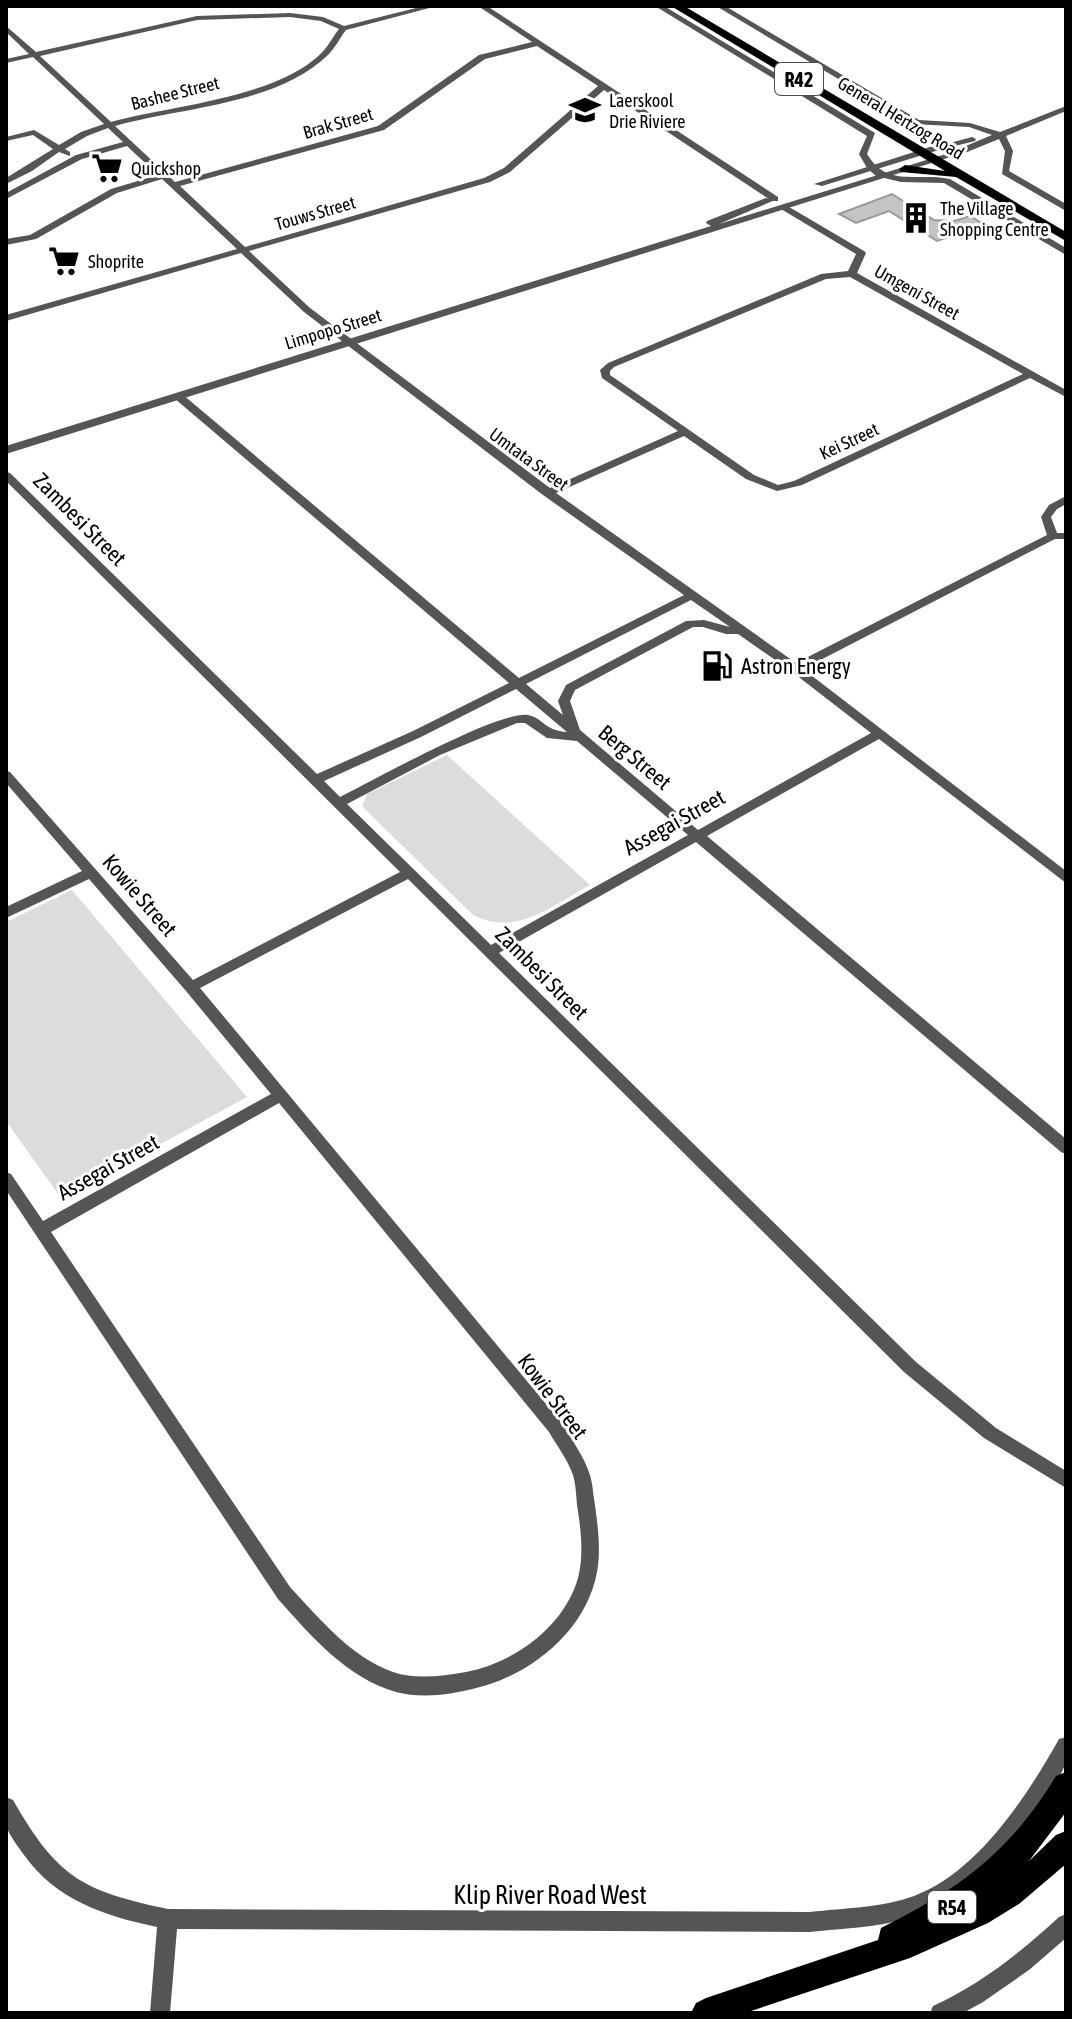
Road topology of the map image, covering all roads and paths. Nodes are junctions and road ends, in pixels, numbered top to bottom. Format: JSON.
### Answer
{"nodes":[{"id":1,"x":433,"y":6,"type":"edge"},
{"id":2,"x":482,"y":6,"type":"edge"},
{"id":3,"x":659,"y":6,"type":"edge"},
{"id":4,"x":676,"y":6,"type":"edge"},
{"id":5,"x":700,"y":6,"type":"edge"},
{"id":6,"x":720,"y":6,"type":"edge"},
{"id":7,"x":6,"y":28,"type":"edge"},
{"id":8,"x":343,"y":28,"type":"junction"},
{"id":9,"x":11,"y":40,"type":"edge"},
{"id":10,"x":539,"y":43,"type":"junction"},
{"id":11,"x":6,"y":52,"type":"edge"},
{"id":12,"x":33,"y":54,"type":"junction"},
{"id":13,"x":6,"y":61,"type":"edge"},
{"id":14,"x":603,"y":86,"type":"junction"},
{"id":15,"x":1066,"y":108,"type":"edge"},
{"id":16,"x":110,"y":125,"type":"junction"},
{"id":17,"x":1003,"y":133,"type":"junction"},
{"id":18,"x":7,"y":138,"type":"edge"},
{"id":19,"x":129,"y":143,"type":"junction"},
{"id":20,"x":59,"y":151,"type":"junction"},
{"id":21,"x":922,"y":152,"type":"junction"},
{"id":22,"x":937,"y":153,"type":"junction"},
{"id":23,"x":952,"y":155,"type":"junction"},
{"id":24,"x":79,"y":157,"type":"junction"},
{"id":25,"x":872,"y":167,"type":"junction"},
{"id":26,"x":905,"y":169,"type":"junction"},
{"id":27,"x":885,"y":175,"type":"junction"},
{"id":28,"x":164,"y":176,"type":"junction"},
{"id":29,"x":970,"y":180,"type":"junction"},
{"id":30,"x":6,"y":181,"type":"edge"},
{"id":31,"x":174,"y":185,"type":"junction"},
{"id":32,"x":6,"y":196,"type":"edge"},
{"id":33,"x":779,"y":204,"type":"junction"},
{"id":34,"x":1066,"y":208,"type":"edge"},
{"id":35,"x":1066,"y":222,"type":"edge"},
{"id":36,"x":1066,"y":237,"type":"edge"},
{"id":37,"x":6,"y":242,"type":"edge"},
{"id":38,"x":243,"y":250,"type":"junction"},
{"id":39,"x":1066,"y":252,"type":"edge"},
{"id":40,"x":852,"y":274,"type":"junction"},
{"id":41,"x":6,"y":318,"type":"edge"},
{"id":42,"x":348,"y":344,"type":"junction"},
{"id":43,"x":1031,"y":374,"type":"junction"},
{"id":44,"x":1066,"y":394,"type":"edge"},
{"id":45,"x":178,"y":396,"type":"junction"},
{"id":46,"x":685,"y":432,"type":"junction"},
{"id":47,"x":6,"y":450,"type":"edge"},
{"id":48,"x":6,"y":475,"type":"edge"},
{"id":49,"x":547,"y":493,"type":"junction"},
{"id":50,"x":1066,"y":499,"type":"edge"},
{"id":51,"x":1053,"y":536,"type":"junction"},
{"id":52,"x":1066,"y":536,"type":"edge"},
{"id":53,"x":694,"y":594,"type":"junction"},
{"id":54,"x":743,"y":629,"type":"junction"},
{"id":55,"x":614,"y":635,"type":"junction"},
{"id":56,"x":637,"y":653,"type":"junction"},
{"id":57,"x":795,"y":668,"type":"junction"},
{"id":58,"x":516,"y":684,"type":"junction"},
{"id":59,"x":881,"y":733,"type":"junction"},
{"id":60,"x":417,"y":734,"type":"junction"},
{"id":61,"x":577,"y":735,"type":"junction"},
{"id":62,"x":436,"y":752,"type":"junction"},
{"id":63,"x":6,"y":775,"type":"edge"},
{"id":64,"x":315,"y":780,"type":"junction"},
{"id":65,"x":339,"y":803,"type":"junction"},
{"id":66,"x":697,"y":835,"type":"junction"},
{"id":67,"x":91,"y":872,"type":"junction"},
{"id":68,"x":409,"y":873,"type":"junction"},
{"id":69,"x":1066,"y":878,"type":"edge"},
{"id":70,"x":6,"y":913,"type":"edge"},
{"id":71,"x":490,"y":952,"type":"junction"},
{"id":72,"x":191,"y":987,"type":"junction"},
{"id":73,"x":281,"y":1095,"type":"junction"},
{"id":74,"x":1066,"y":1148,"type":"edge"},
{"id":75,"x":6,"y":1178,"type":"edge"},
{"id":76,"x":40,"y":1230,"type":"junction"},
{"id":77,"x":1066,"y":1480,"type":"edge"},
{"id":78,"x":1066,"y":1746,"type":"edge"},
{"id":79,"x":1066,"y":1786,"type":"edge"},
{"id":80,"x":6,"y":1807,"type":"edge"},
{"id":81,"x":1066,"y":1845,"type":"edge"},
{"id":82,"x":168,"y":1919,"type":"junction"},
{"id":83,"x":1066,"y":1924,"type":"edge"},
{"id":84,"x":800,"y":1979,"type":"junction"},
{"id":85,"x":160,"y":2013,"type":"edge"},
{"id":86,"x":706,"y":2013,"type":"edge"},
{"id":87,"x":940,"y":2013,"type":"edge"}],
"edges":[{"from":1,"to":8,"type":"street"},
{"from":2,"to":10,"type":"street","name":"Umgeni Street"},
{"from":3,"to":25,"type":"street","name":"General Hertzog Road"},
{"from":4,"to":21,"type":"main road","name":"General Hertzog Road","number":"R42"},
{"from":5,"to":22,"type":"main road","name":"General Hertzog Road","number":"R42"},
{"from":6,"to":17,"type":"street","name":"General Hertzog Road"},
{"from":7,"to":9,"type":"street","name":"Umtata Street"},
{"from":8,"to":12,"type":"street"},
{"from":8,"to":16,"type":"street","name":"Bashee Street"},
{"from":9,"to":12,"type":"street","name":"Umtata Street"},
{"from":10,"to":14,"type":"street","name":"Umgeni Street"},
{"from":10,"to":31,"type":"street","name":"Brak Street"},
{"from":11,"to":12,"type":"street"},
{"from":12,"to":13,"type":"street"},
{"from":12,"to":16,"type":"street","name":"Umtata Street"},
{"from":14,"to":33,"type":"street","name":"Umgeni Street"},
{"from":14,"to":38,"type":"street","name":"Touws Street"},
{"from":15,"to":17,"type":"street"},
{"from":16,"to":19,"type":"street","name":"Umtata Street"},
{"from":16,"to":20,"type":"street","name":"Bashee Street"},
{"from":17,"to":22,"type":"street"},
{"from":17,"to":23,"type":"street"},
{"from":17,"to":34,"type":"street"},
{"from":18,"to":20,"type":"street"},
{"from":19,"to":24,"type":"street","name":"Bashee Street"},
{"from":19,"to":28,"type":"street","name":"Umtata Street"},
{"from":20,"to":24,"type":"street"},
{"from":20,"to":30,"type":"street","name":"Bashee Street"},
{"from":21,"to":22,"type":"main road","name":"General Hertzog Road","number":"R42"},
{"from":21,"to":25,"type":"street","name":"Limpopo Street"},
{"from":22,"to":23,"type":"main road","name":"General Hertzog Road","number":"R42"},
{"from":22,"to":26,"type":"street","name":"Limpopo Street"},
{"from":22,"to":29,"type":"main road","name":"General Hertzog Road","number":"R42"},
{"from":23,"to":35,"type":"main road","name":"General Hertzog Road","number":"R42"},
{"from":24,"to":32,"type":"street","name":"Bashee Street"},
{"from":25,"to":27,"type":"street","name":"General Hertzog Road"},
{"from":25,"to":33,"type":"street","name":"Limpopo Street"},
{"from":26,"to":27,"type":"street","name":"Limpopo Street"},
{"from":26,"to":29,"type":"main road"},
{"from":27,"to":33,"type":"street","name":"Limpopo Street"},
{"from":27,"to":39,"type":"street","name":"General Hertzog Road"},
{"from":28,"to":31,"type":"street","name":"Umtata Street"},
{"from":28,"to":37,"type":"street"},
{"from":29,"to":36,"type":"main road","name":"General Hertzog Road","number":"R42"},
{"from":31,"to":38,"type":"street","name":"Umtata Street"},
{"from":33,"to":40,"type":"street","name":"Umgeni Street"},
{"from":33,"to":42,"type":"street","name":"Limpopo Street"},
{"from":38,"to":41,"type":"street","name":"Touws Street"},
{"from":38,"to":42,"type":"street","name":"Umtata Street"},
{"from":40,"to":43,"type":"street","name":"Umgeni Street"},
{"from":40,"to":46,"type":"street","name":"Kei Street"},
{"from":42,"to":45,"type":"street","name":"Limpopo Street"},
{"from":42,"to":49,"type":"street","name":"Umtata Street"},
{"from":43,"to":44,"type":"street","name":"Umgeni Street"},
{"from":43,"to":46,"type":"street","name":"Kei Street"},
{"from":45,"to":47,"type":"street","name":"Limpopo Street"},
{"from":45,"to":58,"type":"street","name":"Berg Street"},
{"from":46,"to":49,"type":"street"},
{"from":48,"to":64,"type":"street","name":"Zambesi Street"},
{"from":49,"to":53,"type":"street","name":"Umtata Street"},
{"from":50,"to":51,"type":"street"},
{"from":51,"to":52,"type":"street"},
{"from":51,"to":57,"type":"street"},
{"from":53,"to":54,"type":"street","name":"Umtata Street"},
{"from":53,"to":55,"type":"street"},
{"from":54,"to":56,"type":"street"},
{"from":54,"to":57,"type":"street","name":"Umtata Street"},
{"from":55,"to":56,"type":"street"},
{"from":55,"to":58,"type":"street"},
{"from":56,"to":61,"type":"street"},
{"from":57,"to":59,"type":"street","name":"Umtata Street"},
{"from":58,"to":60,"type":"street"},
{"from":58,"to":61,"type":"street","name":"Berg Street"},
{"from":59,"to":66,"type":"street","name":"Assegai Street"},
{"from":59,"to":69,"type":"street","name":"Umtata Street"},
{"from":60,"to":62,"type":"street"},
{"from":60,"to":64,"type":"street"},
{"from":61,"to":62,"type":"street"},
{"from":61,"to":66,"type":"street","name":"Berg Street"},
{"from":62,"to":65,"type":"street"},
{"from":63,"to":67,"type":"street","name":"Kowie Street"},
{"from":64,"to":65,"type":"street","name":"Zambesi Street"},
{"from":65,"to":68,"type":"street","name":"Zambesi Street"},
{"from":66,"to":71,"type":"street","name":"Assegai Street"},
{"from":66,"to":74,"type":"street","name":"Berg Street"},
{"from":67,"to":70,"type":"street"},
{"from":67,"to":72,"type":"street","name":"Kowie Street"},
{"from":68,"to":71,"type":"street","name":"Zambesi Street"},
{"from":68,"to":72,"type":"street"},
{"from":71,"to":77,"type":"street","name":"Zambesi Street"},
{"from":72,"to":73,"type":"street","name":"Kowie Street"},
{"from":73,"to":76,"type":"street","name":"Assegai Street"},
{"from":73,"to":76,"type":"street","name":"Kowie Street"},
{"from":75,"to":76,"type":"street","name":"Kowie Street"},
{"from":78,"to":82,"type":"street","name":"Klip River Road West"},
{"from":79,"to":84,"type":"main road","number":"R54"},
{"from":80,"to":82,"type":"street","name":"Klip River Road West"},
{"from":81,"to":84,"type":"main road","number":"R54"},
{"from":82,"to":85,"type":"street"},
{"from":83,"to":87,"type":"street"},
{"from":84,"to":86,"type":"main road","number":"R54"}]}
